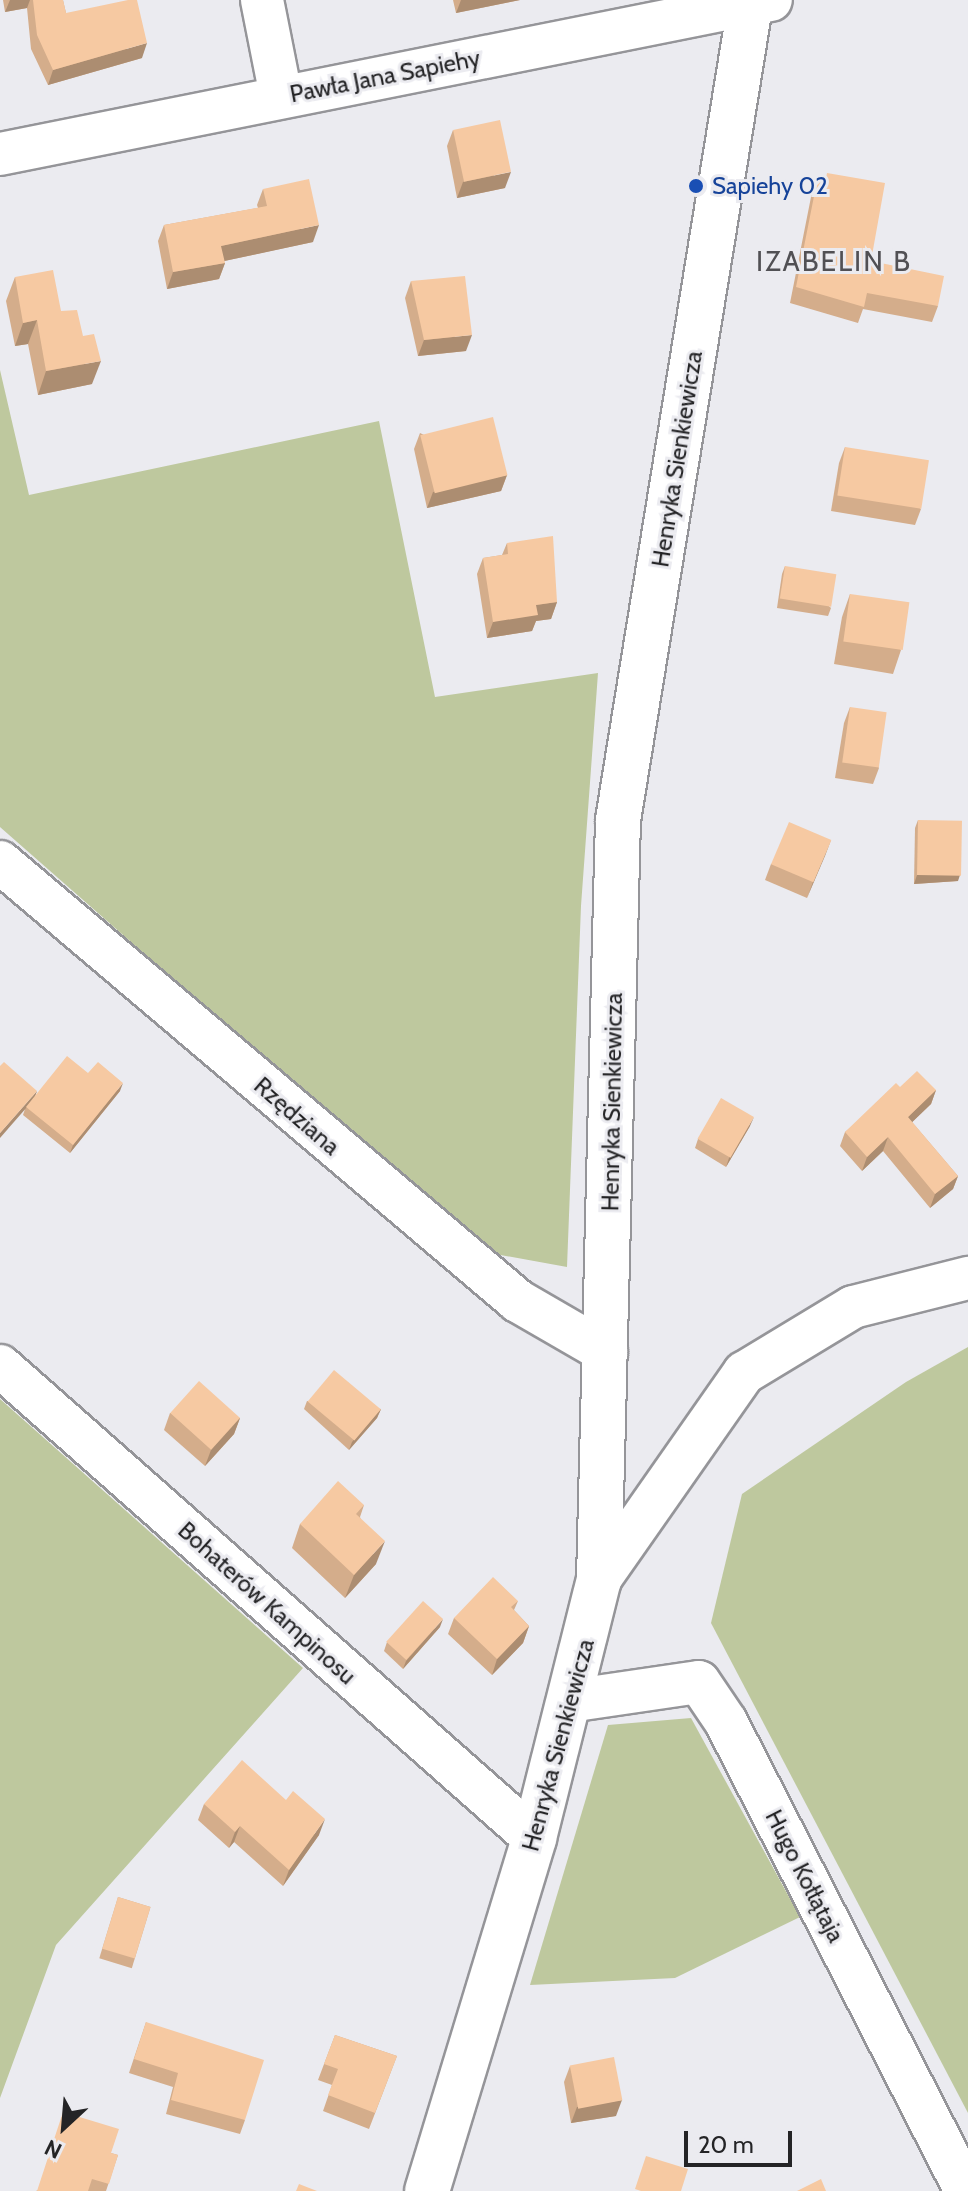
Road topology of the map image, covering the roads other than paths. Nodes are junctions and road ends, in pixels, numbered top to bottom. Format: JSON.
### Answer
{"nodes":[{"id":1,"x":262,"y":0,"type":"edge"},
{"id":2,"x":757,"y":2,"type":"edge"},
{"id":3,"x":281,"y":96,"type":"junction"},
{"id":4,"x":0,"y":154,"type":"edge"},
{"id":5,"x":0,"y":862,"type":"edge"},
{"id":6,"x":968,"y":1278,"type":"edge"},
{"id":7,"x":606,"y":1352,"type":"junction"},
{"id":8,"x":0,"y":1366,"type":"edge"},
{"id":9,"x":599,"y":1580,"type":"junction"},
{"id":10,"x":569,"y":1701,"type":"junction"},
{"id":11,"x":534,"y":1838,"type":"junction"},
{"id":12,"x":427,"y":2191,"type":"edge"},
{"id":13,"x":966,"y":2191,"type":"edge"}],
"edges":[{"from":1,"to":3,"type":"street"},
{"from":2,"to":3,"type":"street","name":"Pawła Jana Sapiehy"},
{"from":2,"to":7,"type":"street","name":"Henryka Sienkiewicza"},
{"from":3,"to":4,"type":"street","name":"Pawła Jana Sapiehy"},
{"from":5,"to":7,"type":"street","name":"Rzędziana"},
{"from":6,"to":9,"type":"street"},
{"from":7,"to":9,"type":"street","name":"Henryka Sienkiewicza"},
{"from":8,"to":11,"type":"street","name":"Bohaterów Kampinosu"},
{"from":9,"to":10,"type":"street","name":"Henryka Sienkiewicza"},
{"from":10,"to":11,"type":"street","name":"Henryka Sienkiewicza"},
{"from":10,"to":13,"type":"street","name":"Hugo Kołłątaja"},
{"from":11,"to":12,"type":"street","name":"Henryka Sienkiewicza"}]}
